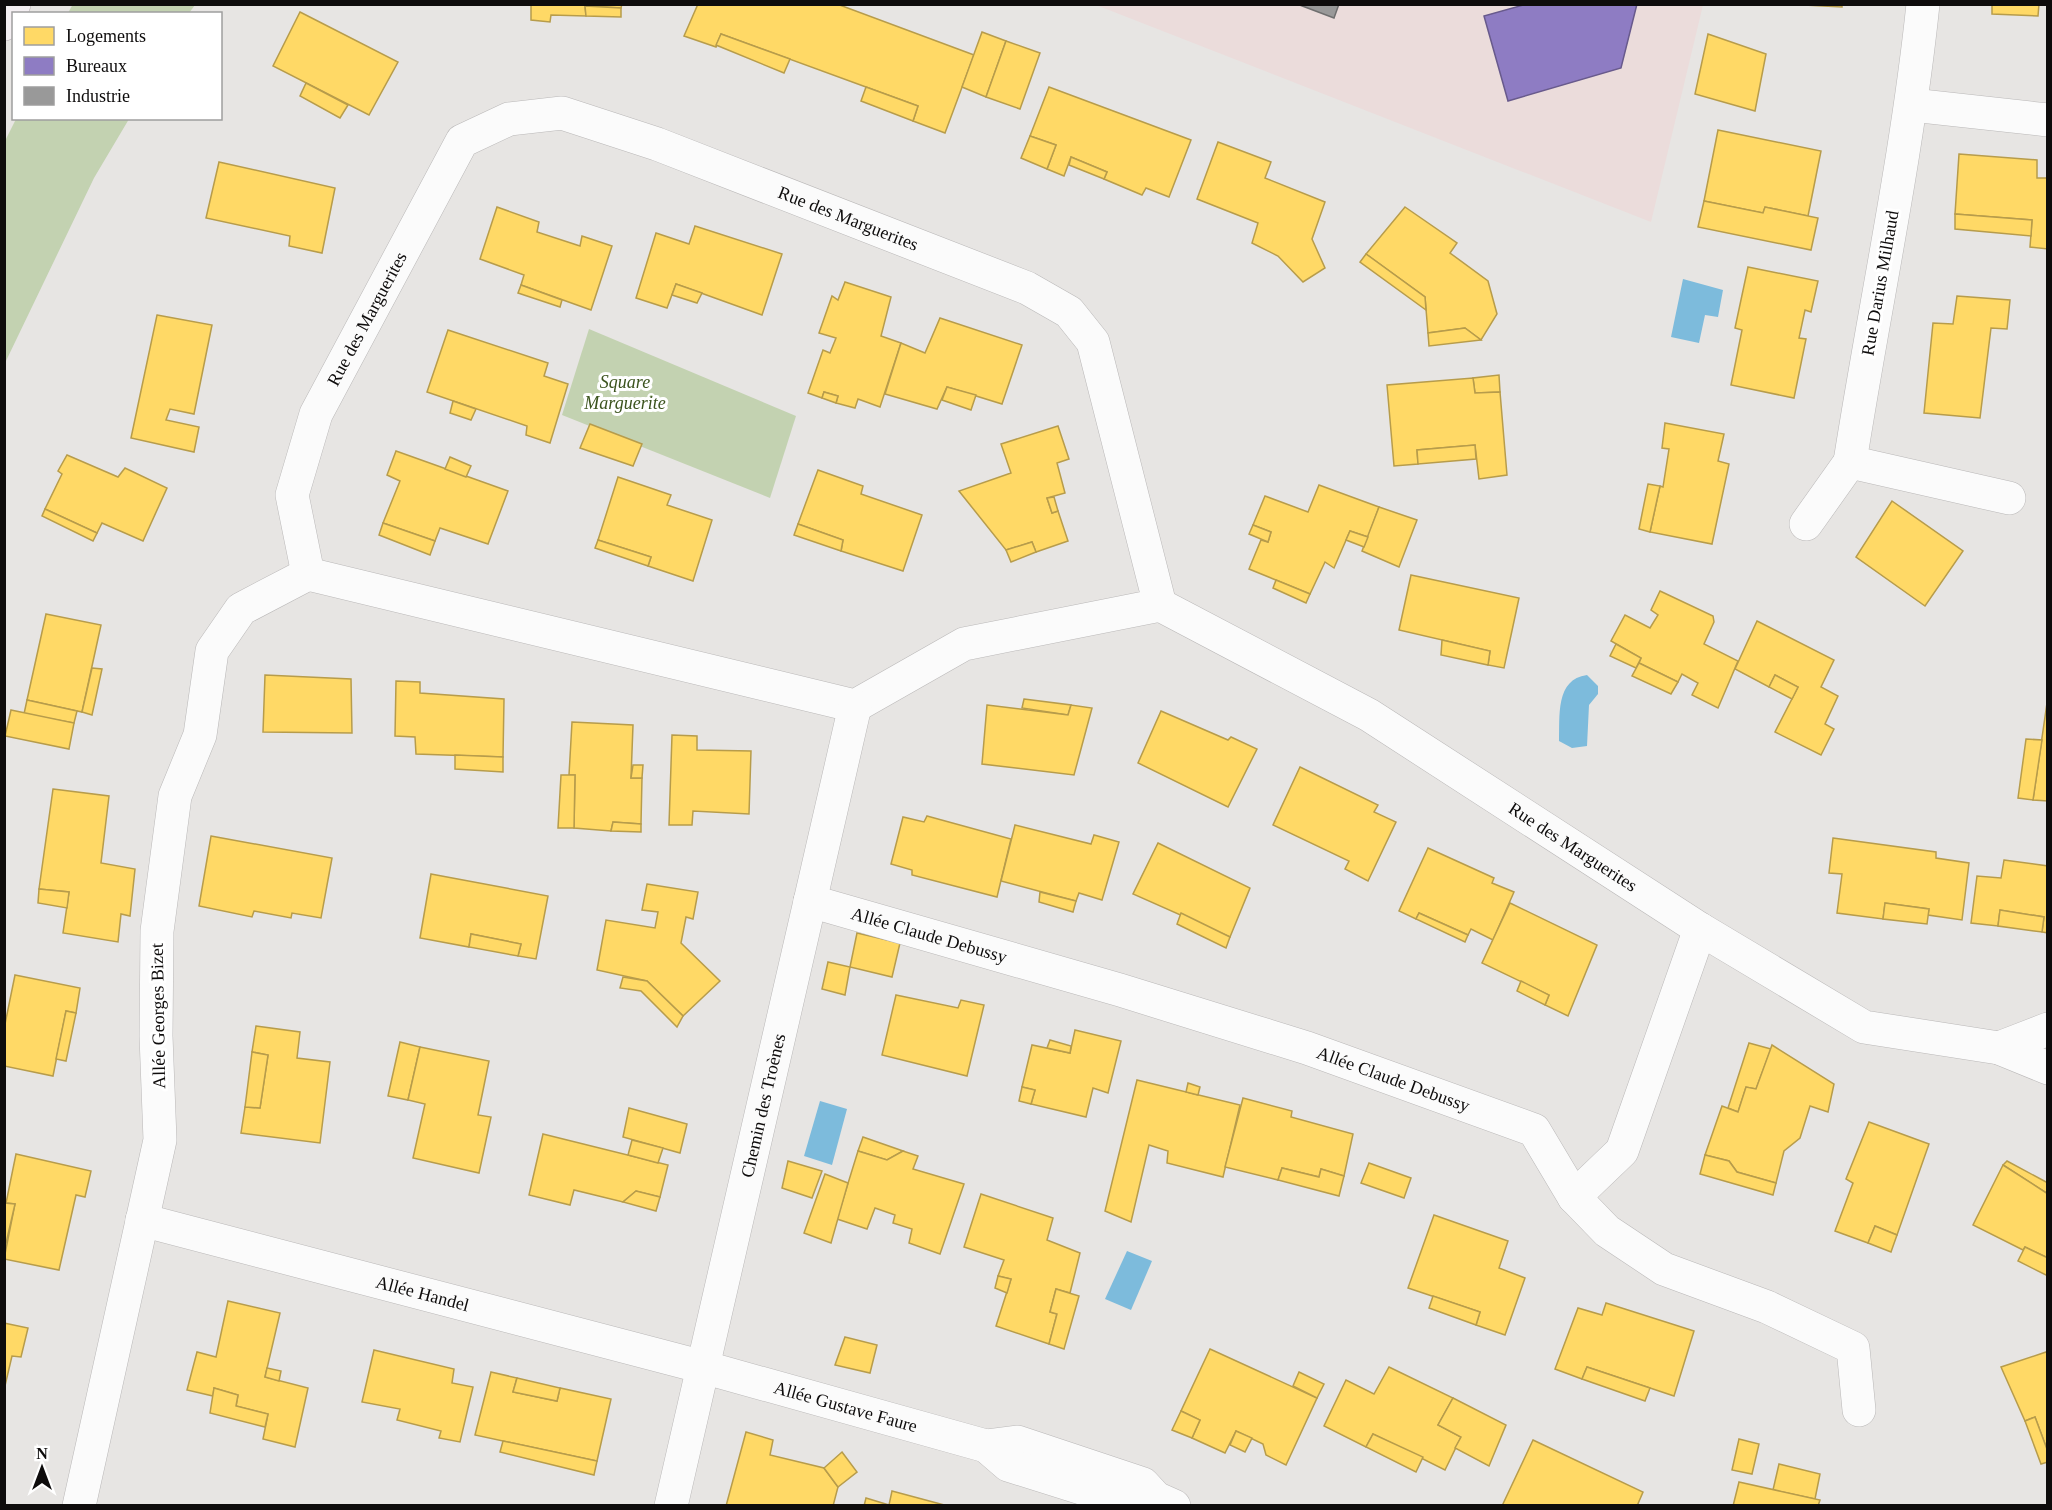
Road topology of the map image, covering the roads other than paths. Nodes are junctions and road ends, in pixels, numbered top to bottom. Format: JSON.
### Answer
{"nodes":[{"id":1,"x":14,"y":4,"type":"edge"},
{"id":2,"x":1923,"y":4,"type":"edge"},
{"id":3,"x":4,"y":24,"type":"edge"},
{"id":4,"x":1912,"y":105,"type":"junction"},
{"id":5,"x":2048,"y":120,"type":"edge"},
{"id":6,"x":1850,"y":462,"type":"junction"},
{"id":7,"x":2009,"y":498,"type":"dead end"},
{"id":8,"x":1806,"y":524,"type":"dead end"},
{"id":9,"x":308,"y":574,"type":"junction"},
{"id":10,"x":1160,"y":604,"type":"junction"},
{"id":11,"x":855,"y":706,"type":"junction"},
{"id":12,"x":810,"y":901,"type":"junction"},
{"id":13,"x":1700,"y":929,"type":"junction"},
{"id":14,"x":2048,"y":1029,"type":"edge"},
{"id":15,"x":1999,"y":1048,"type":"junction"},
{"id":16,"x":2048,"y":1068,"type":"edge"},
{"id":17,"x":1574,"y":1197,"type":"junction"},
{"id":18,"x":142,"y":1220,"type":"junction"},
{"id":19,"x":703,"y":1367,"type":"junction"},
{"id":20,"x":1859,"y":1410,"type":"dead end"},
{"id":21,"x":1165,"y":1502,"type":"edge"},
{"id":22,"x":79,"y":1506,"type":"edge"},
{"id":23,"x":671,"y":1506,"type":"edge"}],
"edges":[{"from":1,"to":3,"type":"main road"},
{"from":2,"to":4,"type":"street","name":"Rue Darius Milhaud"},
{"from":4,"to":5,"type":"street"},
{"from":4,"to":6,"type":"street","name":"Rue Darius Milhaud"},
{"from":6,"to":7,"type":"street"},
{"from":6,"to":8,"type":"street","name":"Rue Darius Milhaud"},
{"from":9,"to":10,"type":"street","name":"Rue des Marguerites"},
{"from":9,"to":11,"type":"street"},
{"from":9,"to":18,"type":"street","name":"Allée Georges Bizet"},
{"from":10,"to":11,"type":"street"},
{"from":10,"to":13,"type":"street","name":"Rue des Marguerites"},
{"from":11,"to":12,"type":"street","name":"Chemin des Troènes"},
{"from":12,"to":17,"type":"street","name":"Allée Claude Debussy"},
{"from":12,"to":19,"type":"street","name":"Chemin des Troènes"},
{"from":13,"to":15,"type":"street","name":"Rue des Marguerites"},
{"from":13,"to":17,"type":"street"},
{"from":14,"to":15,"type":"street"},
{"from":15,"to":16,"type":"street","name":"Rue des Marguerites"},
{"from":17,"to":20,"type":"street","name":"Allée Claude Debussy"},
{"from":18,"to":19,"type":"street","name":"Allée Handel"},
{"from":18,"to":22,"type":"street","name":"Allée Georges Bizet"},
{"from":19,"to":21,"type":"street","name":"Allée Gustave Faure"},
{"from":19,"to":23,"type":"street","name":"Chemin des Troènes"}]}
